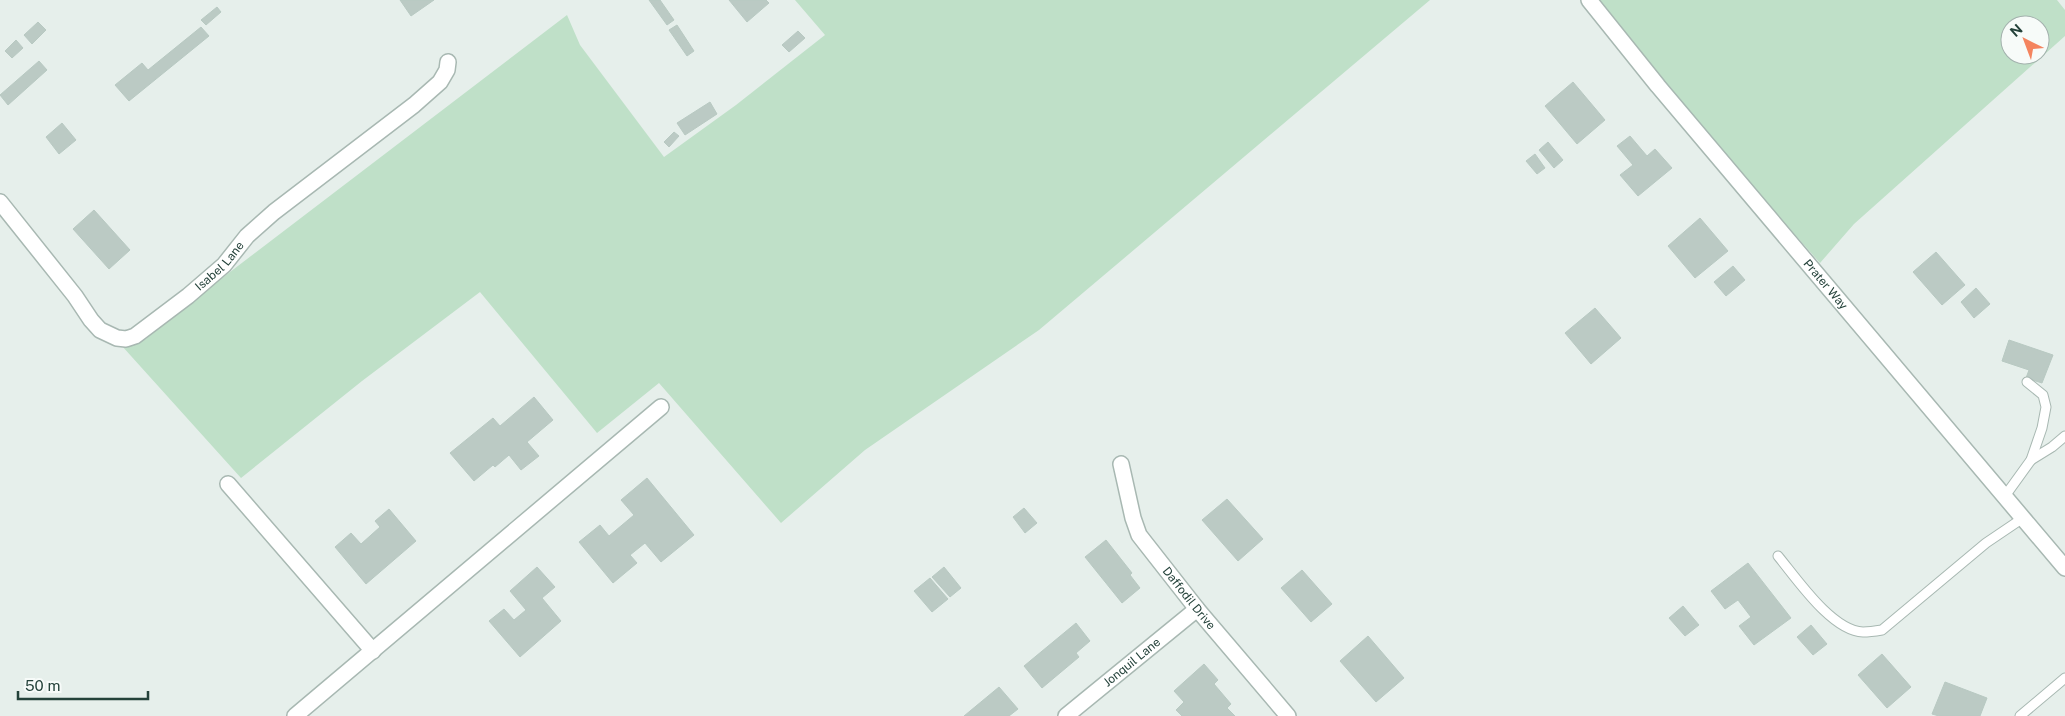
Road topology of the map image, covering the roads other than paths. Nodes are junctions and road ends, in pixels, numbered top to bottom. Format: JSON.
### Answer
{"nodes":[{"id":1,"x":1589,"y":0,"type":"edge"},
{"id":2,"x":448,"y":62,"type":"dead end"},
{"id":3,"x":0,"y":202,"type":"edge"},
{"id":4,"x":2027,"y":382,"type":"dead end"},
{"id":5,"x":661,"y":407,"type":"dead end"},
{"id":6,"x":2065,"y":436,"type":"edge"},
{"id":7,"x":2031,"y":460,"type":"junction"},
{"id":8,"x":1121,"y":464,"type":"dead end"},
{"id":9,"x":228,"y":484,"type":"dead end"},
{"id":10,"x":2004,"y":496,"type":"junction"},
{"id":11,"x":2024,"y":518,"type":"junction"},
{"id":12,"x":1778,"y":556,"type":"dead end"},
{"id":13,"x":2065,"y":568,"type":"edge"},
{"id":14,"x":1197,"y":609,"type":"junction"},
{"id":15,"x":373,"y":651,"type":"junction"},
{"id":16,"x":2065,"y":678,"type":"edge"},
{"id":17,"x":295,"y":716,"type":"edge"},
{"id":18,"x":1066,"y":716,"type":"edge"},
{"id":19,"x":1288,"y":716,"type":"edge"},
{"id":20,"x":2020,"y":716,"type":"edge"}],
"edges":[{"from":1,"to":10,"type":"street","name":"Prater Way"},
{"from":2,"to":3,"type":"street","name":"Isabel Lane"},
{"from":4,"to":7,"type":"lane"},
{"from":5,"to":15,"type":"street"},
{"from":6,"to":7,"type":"lane"},
{"from":7,"to":10,"type":"lane"},
{"from":8,"to":14,"type":"street","name":"Daffodil Drive"},
{"from":9,"to":15,"type":"street"},
{"from":10,"to":11,"type":"street","name":"Prater Way"},
{"from":11,"to":12,"type":"lane"},
{"from":11,"to":13,"type":"street","name":"Prater Way"},
{"from":14,"to":18,"type":"street","name":"Jonquil Lane"},
{"from":14,"to":19,"type":"street","name":"Daffodil Drive"},
{"from":15,"to":17,"type":"street"},
{"from":16,"to":20,"type":"lane"}]}
